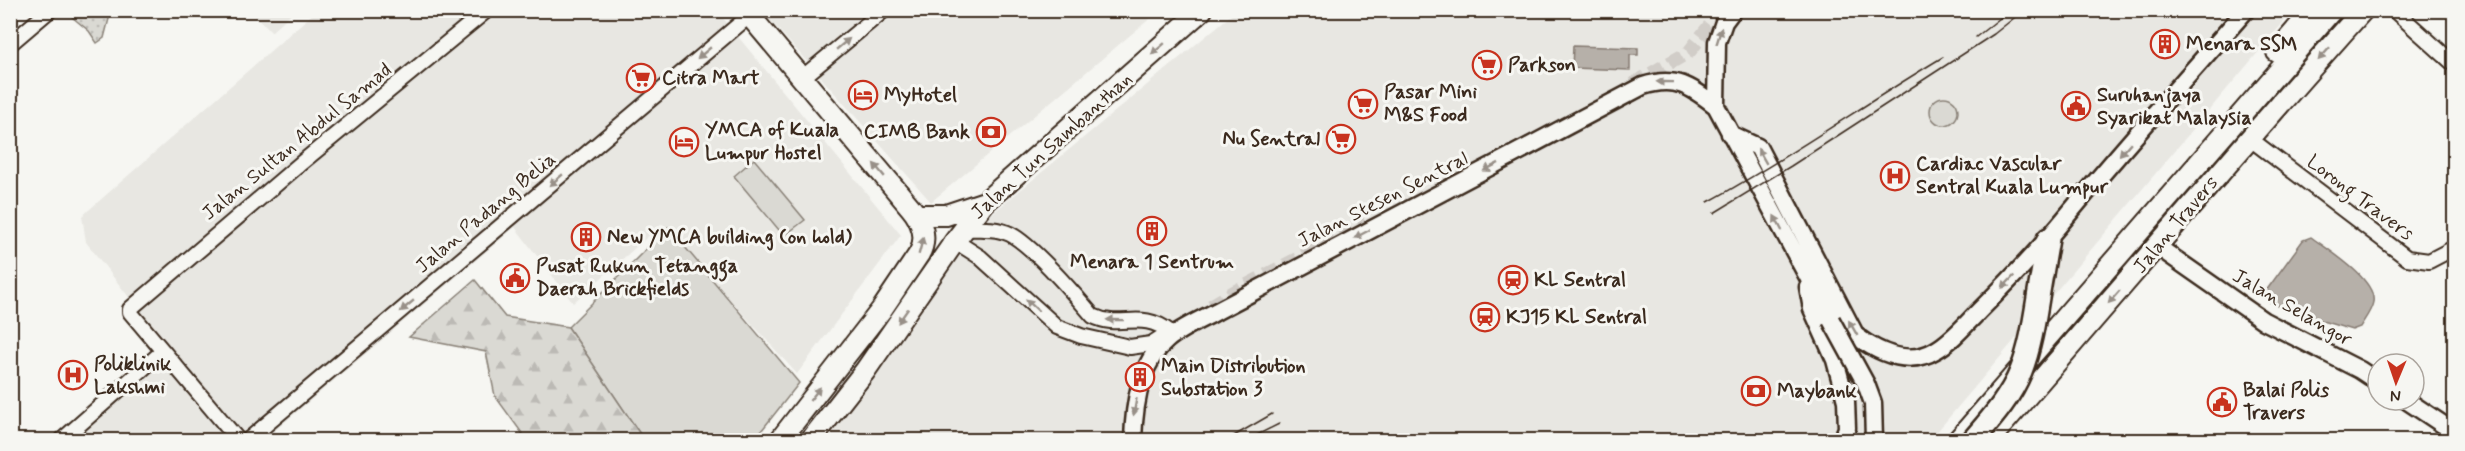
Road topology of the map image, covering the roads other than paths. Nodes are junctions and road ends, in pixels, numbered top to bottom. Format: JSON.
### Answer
{"nodes":[{"id":1,"x":50,"y":10,"type":"edge"},
{"id":2,"x":487,"y":10,"type":"edge"},
{"id":3,"x":884,"y":10,"type":"edge"},
{"id":4,"x":1202,"y":10,"type":"edge"},
{"id":5,"x":1733,"y":10,"type":"edge"},
{"id":6,"x":2246,"y":10,"type":"edge"},
{"id":7,"x":2313,"y":10,"type":"edge"},
{"id":8,"x":2332,"y":10,"type":"edge"},
{"id":9,"x":2363,"y":10,"type":"edge"},
{"id":10,"x":2394,"y":10,"type":"edge"},
{"id":11,"x":747,"y":13,"type":"edge"},
{"id":12,"x":10,"y":44,"type":"edge"},
{"id":13,"x":2454,"y":64,"type":"edge"},
{"id":14,"x":802,"y":78,"type":"junction"},
{"id":15,"x":1716,"y":106,"type":"junction"},
{"id":16,"x":1730,"y":134,"type":"junction"},
{"id":17,"x":2249,"y":138,"type":"junction"},
{"id":18,"x":985,"y":202,"type":"junction"},
{"id":19,"x":917,"y":215,"type":"junction"},
{"id":20,"x":959,"y":235,"type":"junction"},
{"id":21,"x":2048,"y":239,"type":"junction"},
{"id":22,"x":2125,"y":245,"type":"junction"},
{"id":23,"x":2158,"y":247,"type":"junction"},
{"id":24,"x":2454,"y":248,"type":"edge"},
{"id":25,"x":1806,"y":274,"type":"junction"},
{"id":26,"x":1171,"y":333,"type":"junction"},
{"id":27,"x":163,"y":351,"type":"junction"},
{"id":28,"x":2366,"y":374,"type":"edge"},
{"id":29,"x":2424,"y":412,"type":"edge"},
{"id":30,"x":2454,"y":432,"type":"edge"},
{"id":31,"x":62,"y":441,"type":"edge"},
{"id":32,"x":238,"y":441,"type":"edge"},
{"id":33,"x":248,"y":441,"type":"edge"},
{"id":34,"x":780,"y":441,"type":"edge"},
{"id":35,"x":811,"y":441,"type":"edge"},
{"id":36,"x":1133,"y":441,"type":"edge"},
{"id":37,"x":1842,"y":441,"type":"edge"},
{"id":38,"x":1874,"y":441,"type":"edge"},
{"id":39,"x":1958,"y":441,"type":"edge"},
{"id":40,"x":1973,"y":441,"type":"edge"},
{"id":41,"x":1989,"y":441,"type":"edge"}],
"edges":[{"from":1,"to":12,"type":"street"},
{"from":2,"to":27,"type":"street","name":"Jalan Sultan Abdul Samad"},
{"from":14,"to":3,"type":"street","one_way":true},
{"from":4,"to":18,"type":"main road","name":"Jalan Tun Sambanthan","one_way":true},
{"from":15,"to":5,"type":"street","name":"Jalan Stesen Sentral","one_way":true},
{"from":6,"to":21,"type":"street","one_way":true},
{"from":7,"to":22,"type":"main road"},
{"from":8,"to":22,"type":"main road","name":"Jalan Travers"},
{"from":9,"to":17,"type":"main road","name":"Jalan Travers","one_way":true},
{"from":10,"to":13,"type":"street"},
{"from":11,"to":14,"type":"main road"},
{"from":11,"to":33,"type":"street","name":"Jalan Padang Belia","one_way":true},
{"from":19,"to":14,"type":"main road","one_way":true},
{"from":15,"to":16,"type":"street","name":"Jalan Stesen Sentral"},
{"from":15,"to":26,"type":"street","name":"Jalan Stesen Sentral","one_way":true},
{"from":21,"to":16,"type":"street","one_way":true},
{"from":25,"to":16,"type":"street","name":"Jalan Stesen Sentral","one_way":true},
{"from":17,"to":23,"type":"main road","name":"Jalan Travers"},
{"from":17,"to":24,"type":"street","name":"Lorong Travers"},
{"from":18,"to":19,"type":"main road"},
{"from":18,"to":20,"type":"main road","name":"Jalan Tun Sambanthan"},
{"from":34,"to":19,"type":"main road","one_way":true},
{"from":26,"to":20,"type":"street","one_way":true},
{"from":26,"to":20,"type":"street","one_way":true},
{"from":20,"to":35,"type":"main road","name":"Jalan Tun Sambanthan","one_way":true},
{"from":21,"to":40,"type":"main road","bridge":true},
{"from":22,"to":39,"type":"main road","name":"Jalan Travers"},
{"from":23,"to":28,"type":"street","name":"Jalan Selangor"},
{"from":23,"to":41,"type":"main road","name":"Jalan Travers","one_way":true},
{"from":25,"to":37,"type":"street","name":"Jalan Stesen Sentral"},
{"from":25,"to":38,"type":"street","name":"Jalan Stesen Sentral","bridge":true},
{"from":26,"to":36,"type":"street","name":"Jalan Stesen Sentral","one_way":true},
{"from":27,"to":31,"type":"street"},
{"from":27,"to":32,"type":"street"},
{"from":29,"to":30,"type":"street"}]}
